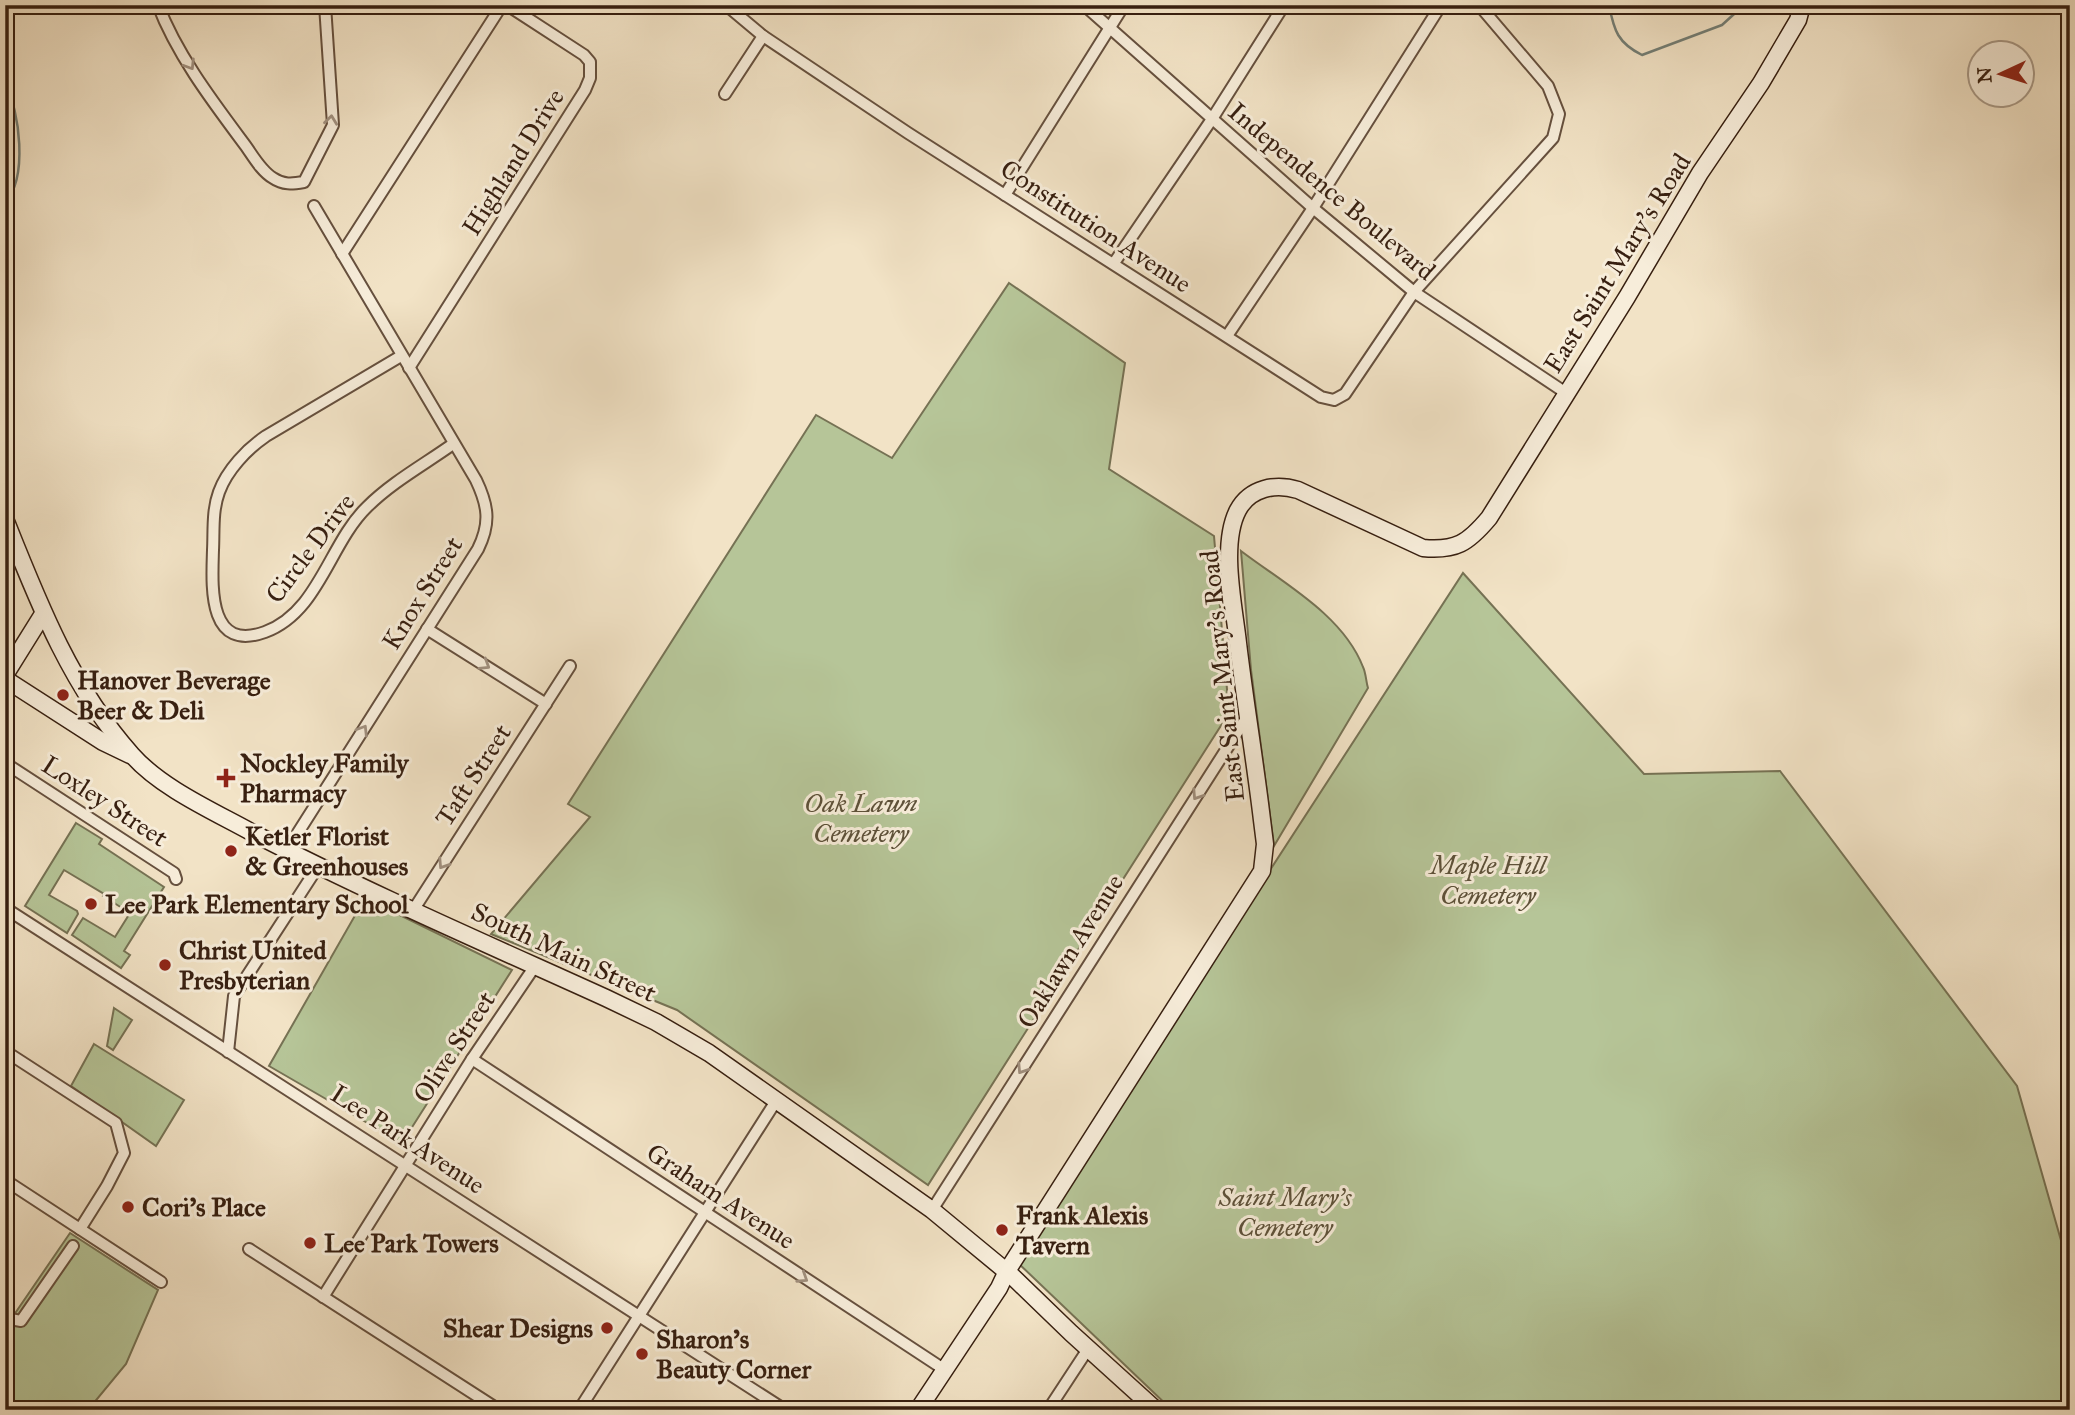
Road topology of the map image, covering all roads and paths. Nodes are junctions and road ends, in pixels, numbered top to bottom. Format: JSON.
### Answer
{"nodes":[{"id":1,"x":12,"y":5,"type":"edge"},
{"id":2,"x":158,"y":5,"type":"edge"},
{"id":3,"x":325,"y":5,"type":"edge"},
{"id":4,"x":504,"y":5,"type":"edge"},
{"id":5,"x":726,"y":5,"type":"edge"},
{"id":6,"x":1084,"y":5,"type":"edge"},
{"id":7,"x":1124,"y":5,"type":"edge"},
{"id":8,"x":1284,"y":5,"type":"edge"},
{"id":9,"x":1441,"y":5,"type":"edge"},
{"id":10,"x":1479,"y":5,"type":"edge"},
{"id":11,"x":1802,"y":5,"type":"edge"},
{"id":12,"x":5,"y":19,"type":"edge"},
{"id":13,"x":1109,"y":28,"type":"junction"},
{"id":14,"x":763,"y":36,"type":"junction"},
{"id":15,"x":725,"y":94,"type":"dead end"},
{"id":16,"x":1212,"y":119,"type":"junction"},
{"id":17,"x":1005,"y":195,"type":"junction"},
{"id":18,"x":314,"y":206,"type":"dead end"},
{"id":19,"x":1313,"y":208,"type":"junction"},
{"id":20,"x":342,"y":254,"type":"junction"},
{"id":21,"x":1114,"y":263,"type":"junction"},
{"id":22,"x":1414,"y":292,"type":"junction"},
{"id":23,"x":1227,"y":336,"type":"junction"},
{"id":24,"x":401,"y":356,"type":"junction"},
{"id":25,"x":409,"y":368,"type":"junction"},
{"id":26,"x":1566,"y":393,"type":"junction"},
{"id":27,"x":453,"y":443,"type":"junction"},
{"id":28,"x":5,"y":519,"type":"edge"},
{"id":29,"x":43,"y":614,"type":"junction"},
{"id":30,"x":427,"y":629,"type":"junction"},
{"id":31,"x":569,"y":666,"type":"dead end"},
{"id":32,"x":5,"y":677,"type":"edge"},
{"id":33,"x":546,"y":704,"type":"junction"},
{"id":34,"x":1247,"y":717,"type":"junction"},
{"id":35,"x":132,"y":756,"type":"junction"},
{"id":36,"x":5,"y":763,"type":"edge"},
{"id":37,"x":287,"y":850,"type":"junction"},
{"id":38,"x":319,"y":865,"type":"junction"},
{"id":39,"x":176,"y":879,"type":"dead end"},
{"id":40,"x":5,"y":908,"type":"edge"},
{"id":41,"x":414,"y":909,"type":"junction"},
{"id":42,"x":535,"y":965,"type":"junction"},
{"id":43,"x":5,"y":1051,"type":"edge"},
{"id":44,"x":228,"y":1052,"type":"junction"},
{"id":45,"x":472,"y":1059,"type":"junction"},
{"id":46,"x":776,"y":1101,"type":"junction"},
{"id":47,"x":405,"y":1164,"type":"junction"},
{"id":48,"x":5,"y":1180,"type":"edge"},
{"id":49,"x":932,"y":1210,"type":"junction"},
{"id":50,"x":705,"y":1214,"type":"junction"},
{"id":51,"x":80,"y":1229,"type":"junction"},
{"id":52,"x":73,"y":1246,"type":"dead end"},
{"id":53,"x":249,"y":1249,"type":"dead end"},
{"id":54,"x":1007,"y":1271,"type":"junction"},
{"id":55,"x":161,"y":1282,"type":"dead end"},
{"id":56,"x":323,"y":1297,"type":"junction"},
{"id":57,"x":640,"y":1316,"type":"junction"},
{"id":58,"x":5,"y":1318,"type":"edge"},
{"id":59,"x":1088,"y":1349,"type":"junction"},
{"id":60,"x":945,"y":1370,"type":"junction"},
{"id":61,"x":499,"y":1410,"type":"edge"},
{"id":62,"x":579,"y":1410,"type":"edge"},
{"id":63,"x":785,"y":1410,"type":"edge"},
{"id":64,"x":918,"y":1410,"type":"edge"},
{"id":65,"x":1048,"y":1410,"type":"edge"},
{"id":66,"x":1156,"y":1410,"type":"edge"}],
"edges":[{"from":1,"to":12,"type":"street"},
{"from":2,"to":3,"type":"street","one_way":true},
{"from":4,"to":20,"type":"street","name":"Highland Drive"},
{"from":4,"to":25,"type":"street","name":"Highland Drive"},
{"from":5,"to":14,"type":"street","name":"Constitution Avenue"},
{"from":6,"to":13,"type":"street","name":"Independence Boulevard"},
{"from":7,"to":13,"type":"street"},
{"from":8,"to":16,"type":"street"},
{"from":9,"to":19,"type":"street"},
{"from":10,"to":22,"type":"street"},
{"from":11,"to":26,"type":"street","name":"East Saint Mary's Road"},
{"from":13,"to":16,"type":"street","name":"Independence Boulevard"},
{"from":13,"to":17,"type":"street"},
{"from":14,"to":15,"type":"street"},
{"from":14,"to":17,"type":"street","name":"Constitution Avenue"},
{"from":16,"to":19,"type":"street","name":"Independence Boulevard"},
{"from":16,"to":21,"type":"street"},
{"from":17,"to":21,"type":"street","name":"Constitution Avenue"},
{"from":18,"to":20,"type":"street","name":"Knox Street"},
{"from":19,"to":22,"type":"street","name":"Independence Boulevard"},
{"from":19,"to":23,"type":"street"},
{"from":20,"to":24,"type":"street","name":"Knox Street"},
{"from":21,"to":23,"type":"street","name":"Constitution Avenue"},
{"from":22,"to":23,"type":"street","name":"Constitution Avenue"},
{"from":22,"to":26,"type":"street","name":"Independence Boulevard"},
{"from":24,"to":25,"type":"street","name":"Knox Street"},
{"from":24,"to":27,"type":"street","name":"Circle Drive"},
{"from":25,"to":27,"type":"street","name":"Knox Street"},
{"from":26,"to":34,"type":"street","name":"East Saint Mary's Road"},
{"from":27,"to":30,"type":"street","name":"Knox Street"},
{"from":28,"to":29,"type":"street","name":"South Main Street"},
{"from":29,"to":32,"type":"street"},
{"from":29,"to":35,"type":"street","name":"South Main Street"},
{"from":30,"to":33,"type":"street","one_way":true},
{"from":37,"to":30,"type":"street","name":"Knox Street","one_way":true},
{"from":31,"to":33,"type":"street","name":"Taft Street"},
{"from":32,"to":35,"type":"street"},
{"from":33,"to":41,"type":"street","name":"Taft Street","one_way":true},
{"from":34,"to":49,"type":"street","name":"Oaklawn Avenue","one_way":true},
{"from":34,"to":54,"type":"street","name":"East Saint Mary's Road"},
{"from":35,"to":37,"type":"street","name":"South Main Street"},
{"from":36,"to":39,"type":"street","name":"Loxley Street"},
{"from":37,"to":38,"type":"street","name":"South Main Street"},
{"from":38,"to":41,"type":"street","name":"South Main Street"},
{"from":38,"to":44,"type":"street"},
{"from":40,"to":44,"type":"street","name":"Lee Park Avenue"},
{"from":41,"to":42,"type":"street","name":"South Main Street"},
{"from":42,"to":45,"type":"street","name":"Olive Street"},
{"from":42,"to":46,"type":"street","name":"South Main Street"},
{"from":43,"to":51,"type":"street"},
{"from":44,"to":47,"type":"street","name":"Lee Park Avenue"},
{"from":45,"to":47,"type":"street","name":"Olive Street"},
{"from":45,"to":50,"type":"street","name":"Graham Avenue"},
{"from":46,"to":49,"type":"street","name":"South Main Street"},
{"from":46,"to":50,"type":"street"},
{"from":47,"to":56,"type":"street","name":"Olive Street"},
{"from":47,"to":57,"type":"street","name":"Lee Park Avenue"},
{"from":48,"to":51,"type":"street"},
{"from":49,"to":54,"type":"street","name":"South Main Street"},
{"from":50,"to":57,"type":"street"},
{"from":50,"to":60,"type":"street","name":"Graham Avenue","one_way":true},
{"from":51,"to":55,"type":"street"},
{"from":52,"to":58,"type":"street"},
{"from":53,"to":56,"type":"street"},
{"from":54,"to":59,"type":"street","name":"South Main Street"},
{"from":54,"to":60,"type":"street","name":"East Saint Mary's Road"},
{"from":56,"to":61,"type":"street"},
{"from":57,"to":62,"type":"street"},
{"from":57,"to":63,"type":"street","name":"Lee Park Avenue"},
{"from":59,"to":65,"type":"street"},
{"from":59,"to":66,"type":"street","name":"South Main Street"},
{"from":60,"to":64,"type":"street","name":"East Saint Mary's Road"}]}
